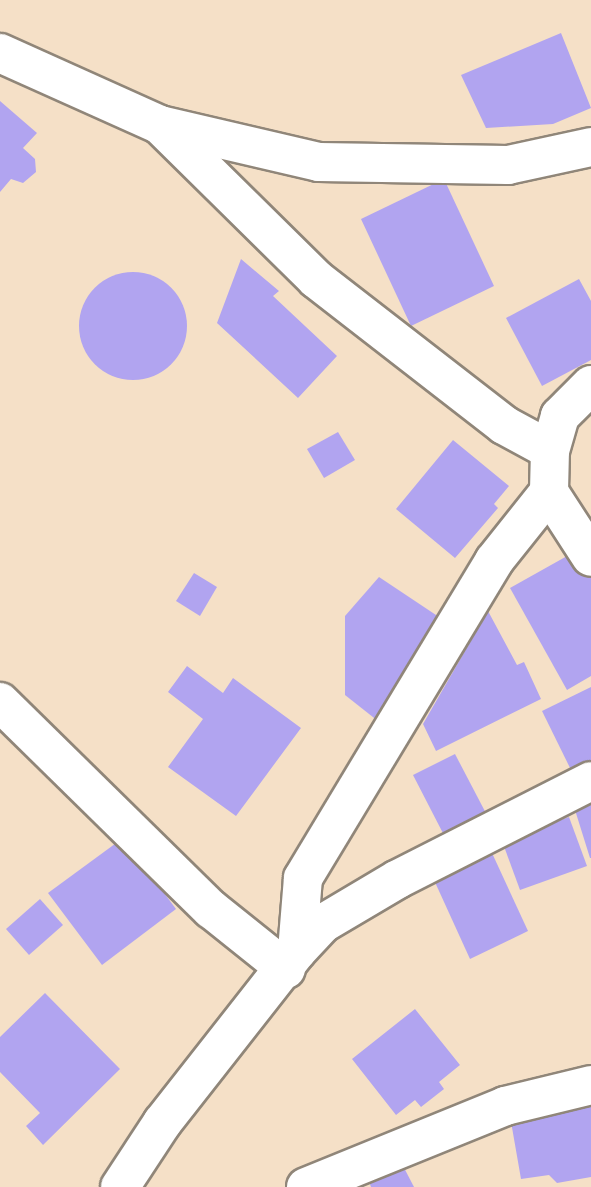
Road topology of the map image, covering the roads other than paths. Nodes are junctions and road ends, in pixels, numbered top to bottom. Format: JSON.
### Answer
{"nodes":[{"id":1,"x":0,"y":53,"type":"edge"},
{"id":2,"x":160,"y":125,"type":"junction"},
{"id":3,"x":591,"y":147,"type":"edge"},
{"id":4,"x":591,"y":385,"type":"edge"},
{"id":5,"x":550,"y":450,"type":"junction"},
{"id":6,"x":549,"y":492,"type":"junction"},
{"id":7,"x":591,"y":557,"type":"edge"},
{"id":8,"x":0,"y":702,"type":"edge"},
{"id":9,"x":591,"y":781,"type":"edge"},
{"id":10,"x":291,"y":960,"type":"junction"},
{"id":11,"x":591,"y":1086,"type":"edge"},
{"id":12,"x":120,"y":1187,"type":"edge"},
{"id":13,"x":306,"y":1187,"type":"edge"}],
"edges":[{"from":1,"to":2,"type":"street"},
{"from":2,"to":3,"type":"street"},
{"from":2,"to":5,"type":"street"},
{"from":4,"to":5,"type":"street"},
{"from":5,"to":6,"type":"street"},
{"from":6,"to":7,"type":"street"},
{"from":6,"to":10,"type":"street"},
{"from":8,"to":10,"type":"street"},
{"from":9,"to":10,"type":"street"},
{"from":10,"to":12,"type":"street"},
{"from":11,"to":13,"type":"street"}]}
